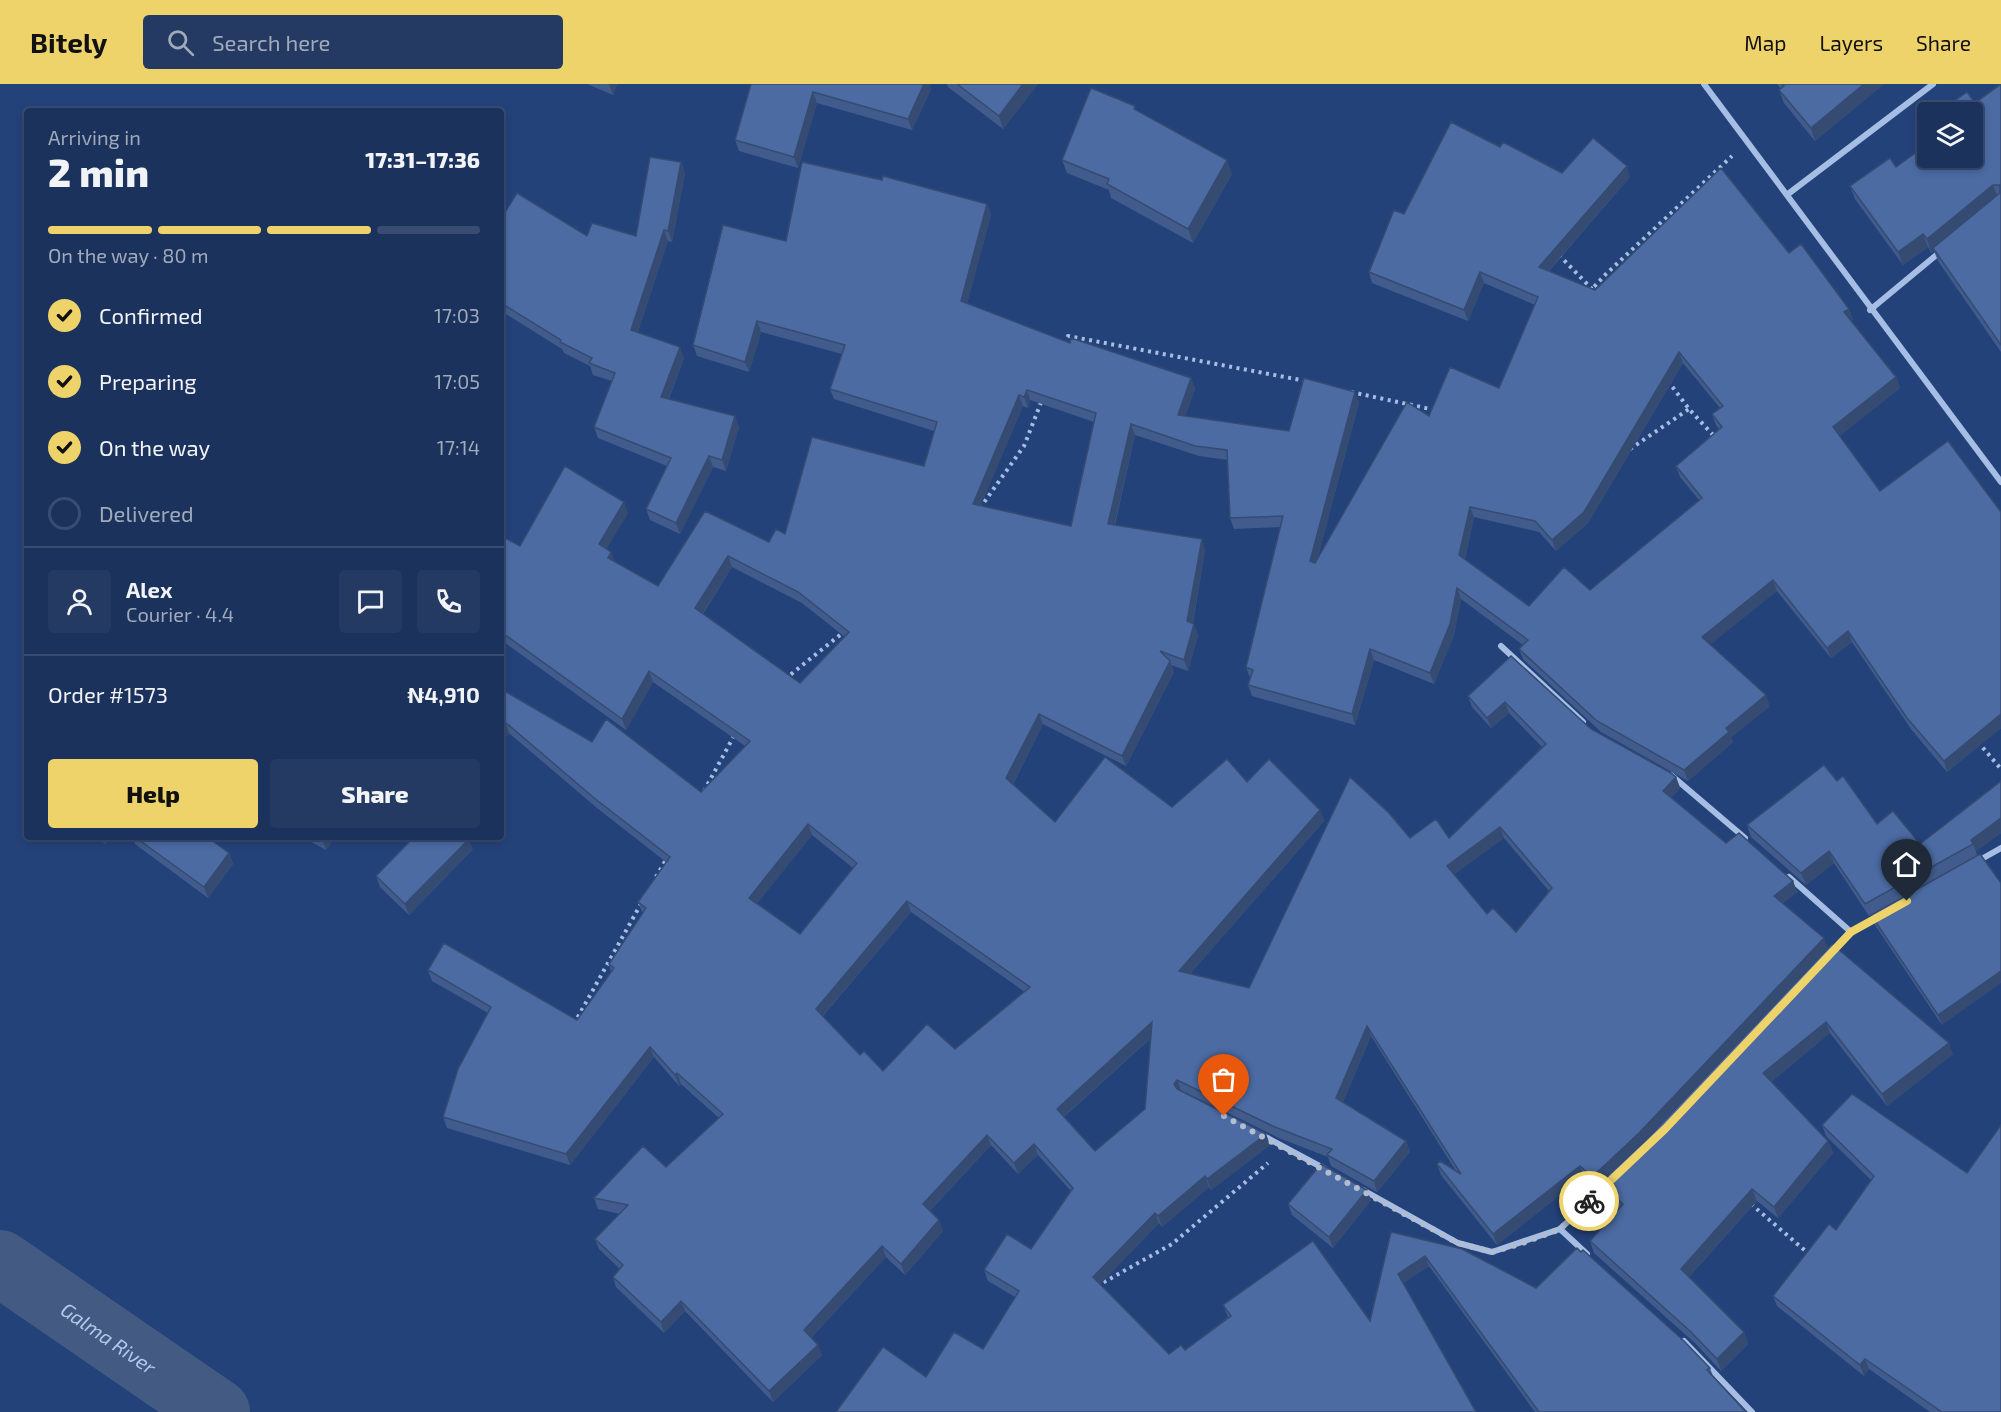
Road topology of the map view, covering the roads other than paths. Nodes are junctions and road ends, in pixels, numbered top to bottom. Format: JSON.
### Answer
{"nodes":[{"id":1,"x":1704,"y":84,"type":"edge"},
{"id":2,"x":1933,"y":84,"type":"edge"},
{"id":3,"x":1788,"y":194,"type":"junction"},
{"id":4,"x":1949,"y":245,"type":"edge"},
{"id":5,"x":1870,"y":310,"type":"junction"},
{"id":6,"x":2001,"y":482,"type":"edge"},
{"id":7,"x":1501,"y":646,"type":"dead end"},
{"id":8,"x":1589,"y":728,"type":"edge"},
{"id":9,"x":1668,"y":774,"type":"edge"},
{"id":10,"x":1747,"y":840,"type":"edge"},
{"id":11,"x":2001,"y":848,"type":"edge"},
{"id":12,"x":1971,"y":865,"type":"edge"},
{"id":13,"x":1782,"y":871,"type":"edge"},
{"id":14,"x":1891,"y":910,"type":"edge"},
{"id":15,"x":1851,"y":932,"type":"junction"},
{"id":16,"x":1827,"y":958,"type":"edge"},
{"id":17,"x":1256,"y":1132,"type":"edge"},
{"id":18,"x":1337,"y":1176,"type":"edge"},
{"id":19,"x":1612,"y":1180,"type":"edge"},
{"id":20,"x":1357,"y":1187,"type":"edge"},
{"id":21,"x":1560,"y":1229,"type":"junction"},
{"id":22,"x":1595,"y":1261,"type":"edge"},
{"id":23,"x":1674,"y":1332,"type":"edge"},
{"id":24,"x":1752,"y":1412,"type":"edge"}],
"edges":[{"from":1,"to":3,"type":"street"},
{"from":2,"to":3,"type":"street"},
{"from":3,"to":5,"type":"street"},
{"from":4,"to":5,"type":"street"},
{"from":5,"to":6,"type":"street"},
{"from":7,"to":8,"type":"street"},
{"from":9,"to":10,"type":"street"},
{"from":11,"to":12,"type":"street"},
{"from":13,"to":15,"type":"street"},
{"from":14,"to":15,"type":"street"},
{"from":15,"to":16,"type":"street"},
{"from":17,"to":18,"type":"street"},
{"from":19,"to":21,"type":"street"},
{"from":20,"to":21,"type":"street"},
{"from":21,"to":22,"type":"street"},
{"from":23,"to":24,"type":"street"}]}
